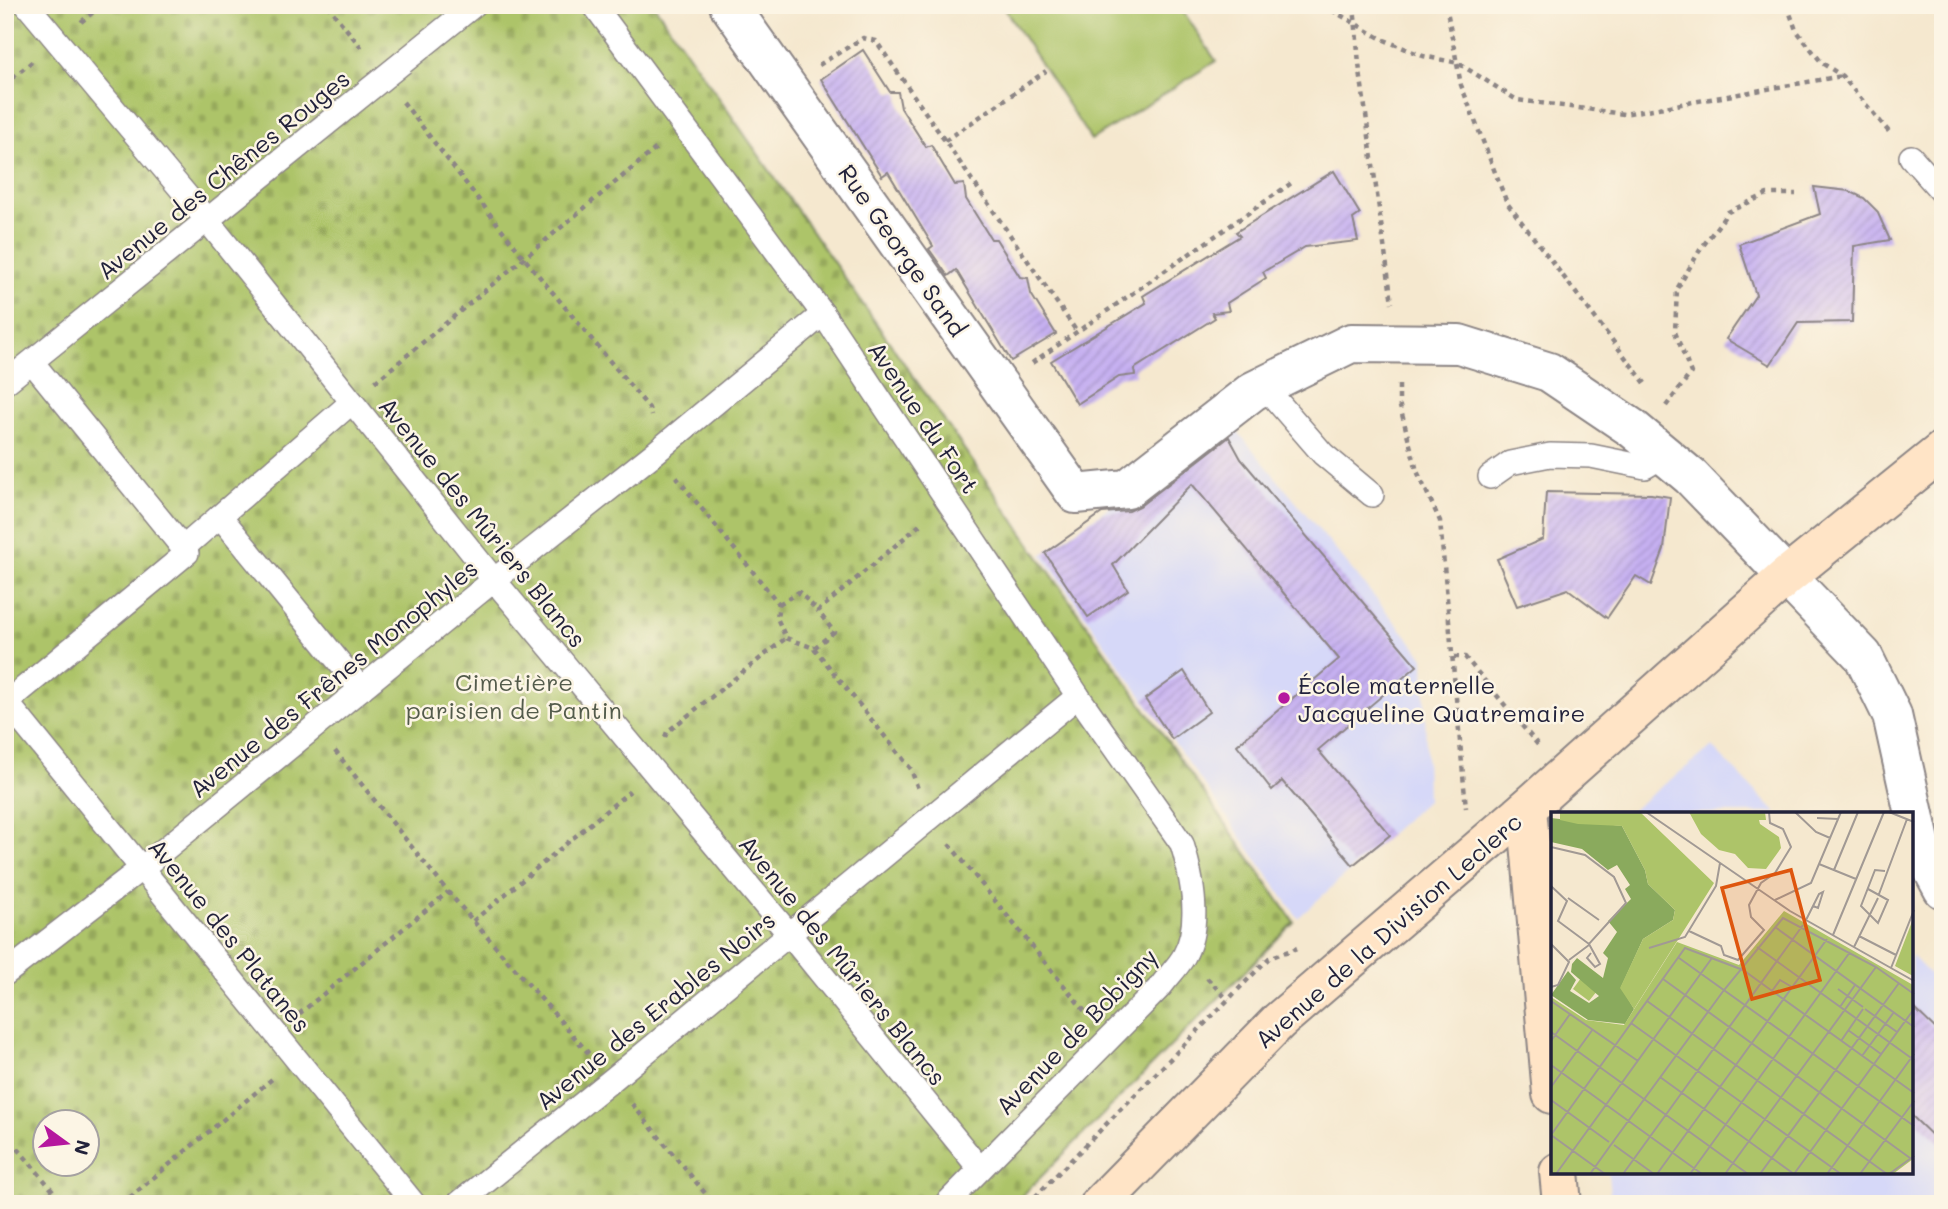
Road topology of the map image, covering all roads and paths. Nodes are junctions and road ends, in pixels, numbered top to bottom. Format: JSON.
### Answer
{"nodes":[{"id":1,"x":27,"y":5,"type":"edge"},
{"id":2,"x":327,"y":5,"type":"edge"},
{"id":3,"x":474,"y":5,"type":"edge"},
{"id":4,"x":594,"y":5,"type":"edge"},
{"id":5,"x":729,"y":5,"type":"edge"},
{"id":6,"x":1324,"y":5,"type":"edge"},
{"id":7,"x":1354,"y":5,"type":"edge"},
{"id":8,"x":1446,"y":5,"type":"edge"},
{"id":9,"x":1787,"y":5,"type":"edge"},
{"id":10,"x":1355,"y":23,"type":"junction"},
{"id":11,"x":1458,"y":64,"type":"junction"},
{"id":12,"x":1046,"y":71,"type":"dead end"},
{"id":13,"x":1842,"y":76,"type":"junction"},
{"id":14,"x":384,"y":78,"type":"junction"},
{"id":15,"x":785,"y":85,"type":"junction"},
{"id":16,"x":684,"y":125,"type":"junction"},
{"id":17,"x":945,"y":141,"type":"junction"},
{"id":18,"x":1911,"y":157,"type":"joint"},
{"id":19,"x":1293,"y":182,"type":"dead end"},
{"id":20,"x":1943,"y":193,"type":"edge"},
{"id":21,"x":1796,"y":194,"type":"dead end"},
{"id":22,"x":207,"y":220,"type":"junction"},
{"id":23,"x":524,"y":258,"type":"junction"},
{"id":24,"x":823,"y":314,"type":"junction"},
{"id":25,"x":1077,"y":332,"type":"junction"},
{"id":26,"x":1398,"y":344,"type":"junction"},
{"id":27,"x":32,"y":362,"type":"junction"},
{"id":28,"x":5,"y":383,"type":"edge"},
{"id":29,"x":1000,"y":386,"type":"junction"},
{"id":30,"x":1264,"y":386,"type":"junction"},
{"id":31,"x":352,"y":402,"type":"junction"},
{"id":32,"x":1655,"y":447,"type":"junction"},
{"id":33,"x":1943,"y":450,"type":"edge"},
{"id":34,"x":656,"y":452,"type":"junction"},
{"id":35,"x":1490,"y":477,"type":"dead end"},
{"id":36,"x":1372,"y":495,"type":"dead end"},
{"id":37,"x":948,"y":501,"type":"junction"},
{"id":38,"x":220,"y":516,"type":"junction"},
{"id":39,"x":183,"y":548,"type":"junction"},
{"id":40,"x":1786,"y":577,"type":"junction"},
{"id":41,"x":494,"y":580,"type":"junction"},
{"id":42,"x":779,"y":604,"type":"junction"},
{"id":43,"x":818,"y":611,"type":"junction"},
{"id":44,"x":814,"y":648,"type":"junction"},
{"id":45,"x":1454,"y":657,"type":"junction"},
{"id":46,"x":361,"y":689,"type":"junction"},
{"id":47,"x":1078,"y":696,"type":"junction"},
{"id":48,"x":6,"y":701,"type":"edge"},
{"id":49,"x":315,"y":726,"type":"junction"},
{"id":50,"x":1537,"y":799,"type":"junction"},
{"id":51,"x":927,"y":818,"type":"junction"},
{"id":52,"x":1470,"y":856,"type":"junction"},
{"id":53,"x":142,"y":868,"type":"junction"},
{"id":54,"x":1190,"y":871,"type":"joint"},
{"id":55,"x":1943,"y":889,"type":"edge"},
{"id":56,"x":448,"y":892,"type":"junction"},
{"id":57,"x":789,"y":934,"type":"junction"},
{"id":58,"x":1292,"y":951,"type":"dead end"},
{"id":59,"x":5,"y":974,"type":"edge"},
{"id":60,"x":276,"y":1032,"type":"junction"},
{"id":61,"x":1107,"y":1039,"type":"junction"},
{"id":62,"x":297,"y":1059,"type":"junction"},
{"id":63,"x":1551,"y":1074,"type":"edge"},
{"id":64,"x":612,"y":1080,"type":"junction"},
{"id":65,"x":5,"y":1133,"type":"edge"},
{"id":66,"x":980,"y":1169,"type":"junction"},
{"id":67,"x":1559,"y":1174,"type":"edge"},
{"id":68,"x":64,"y":1204,"type":"edge"},
{"id":69,"x":122,"y":1204,"type":"edge"},
{"id":70,"x":414,"y":1204,"type":"edge"},
{"id":71,"x":458,"y":1204,"type":"edge"},
{"id":72,"x":713,"y":1204,"type":"edge"},
{"id":73,"x":946,"y":1204,"type":"edge"},
{"id":74,"x":1028,"y":1204,"type":"edge"},
{"id":75,"x":1100,"y":1204,"type":"edge"},
{"id":76,"x":1562,"y":1204,"type":"edge"}],
"edges":[{"from":1,"to":22,"type":"lane","name":"Avenue des Mûriers Blancs"},
{"from":2,"to":14,"type":"path"},
{"from":3,"to":14,"type":"lane","name":"Avenue des Chênes Rouges"},
{"from":4,"to":16,"type":"lane","name":"Avenue du Fort"},
{"from":5,"to":15,"type":"street","name":"Rue George Sand"},
{"from":6,"to":10,"type":"path"},
{"from":7,"to":10,"type":"path"},
{"from":8,"to":11,"type":"path"},
{"from":9,"to":13,"type":"path"},
{"from":10,"to":11,"type":"path"},
{"from":10,"to":26,"type":"path"},
{"from":11,"to":13,"type":"path"},
{"from":11,"to":32,"type":"path"},
{"from":12,"to":17,"type":"path"},
{"from":13,"to":18,"type":"path"},
{"from":14,"to":22,"type":"lane","name":"Avenue des Chênes Rouges"},
{"from":14,"to":23,"type":"path"},
{"from":15,"to":17,"type":"path"},
{"from":15,"to":29,"type":"street","name":"Rue George Sand"},
{"from":16,"to":23,"type":"path"},
{"from":16,"to":24,"type":"lane","name":"Avenue du Fort"},
{"from":17,"to":25,"type":"path"},
{"from":18,"to":20,"type":"lane"},
{"from":19,"to":25,"type":"path"},
{"from":21,"to":32,"type":"path"},
{"from":22,"to":27,"type":"lane","name":"Avenue des Chênes Rouges"},
{"from":22,"to":31,"type":"lane","name":"Avenue des Mûriers Blancs"},
{"from":23,"to":31,"type":"path"},
{"from":23,"to":34,"type":"path"},
{"from":24,"to":34,"type":"lane","name":"Avenue des Frênes Monophyles"},
{"from":24,"to":37,"type":"lane","name":"Avenue du Fort"},
{"from":25,"to":29,"type":"path"},
{"from":26,"to":30,"type":"street"},
{"from":26,"to":32,"type":"street"},
{"from":26,"to":45,"type":"path"},
{"from":27,"to":28,"type":"lane","name":"Avenue des Chênes Rouges"},
{"from":27,"to":39,"type":"lane"},
{"from":29,"to":30,"type":"street","name":"Rue George Sand"},
{"from":30,"to":36,"type":"lane"},
{"from":31,"to":38,"type":"lane"},
{"from":31,"to":41,"type":"lane","name":"Avenue des Mûriers Blancs"},
{"from":32,"to":35,"type":"lane"},
{"from":32,"to":40,"type":"street"},
{"from":33,"to":40,"type":"main road","name":"Avenue de la Division Leclerc"},
{"from":34,"to":41,"type":"lane","name":"Avenue des Frênes Monophyles"},
{"from":34,"to":42,"type":"path"},
{"from":37,"to":43,"type":"path"},
{"from":37,"to":47,"type":"lane","name":"Avenue du Fort"},
{"from":38,"to":39,"type":"lane"},
{"from":38,"to":46,"type":"lane"},
{"from":39,"to":48,"type":"lane"},
{"from":40,"to":50,"type":"main road","name":"Avenue de la Division Leclerc"},
{"from":40,"to":55,"type":"street"},
{"from":41,"to":46,"type":"lane","name":"Avenue des Frênes Monophyles"},
{"from":41,"to":57,"type":"lane","name":"Avenue des Mûriers Blancs"},
{"from":42,"to":43,"type":"path"},
{"from":42,"to":44,"type":"path"},
{"from":43,"to":44,"type":"path"},
{"from":44,"to":51,"type":"path"},
{"from":45,"to":50,"type":"path"},
{"from":45,"to":52,"type":"path"},
{"from":46,"to":49,"type":"lane","name":"Avenue des Frênes Monophyles"},
{"from":47,"to":51,"type":"lane","name":"Avenue des Erables Noirs"},
{"from":47,"to":54,"type":"lane","name":"Avenue du Fort"},
{"from":48,"to":53,"type":"lane","name":"Avenue des Platanes"},
{"from":49,"to":53,"type":"lane","name":"Avenue des Frênes Monophyles"},
{"from":49,"to":56,"type":"path"},
{"from":50,"to":52,"type":"main road","name":"Avenue de la Division Leclerc"},
{"from":50,"to":63,"type":"main road"},
{"from":51,"to":57,"type":"lane","name":"Avenue des Erables Noirs"},
{"from":51,"to":61,"type":"path"},
{"from":52,"to":75,"type":"main road","name":"Avenue de la Division Leclerc"},
{"from":53,"to":59,"type":"lane","name":"Avenue des Frênes Monophyles"},
{"from":53,"to":60,"type":"lane","name":"Avenue des Platanes"},
{"from":54,"to":61,"type":"lane","name":"Avenue de Bobigny"},
{"from":56,"to":60,"type":"path"},
{"from":56,"to":64,"type":"path"},
{"from":57,"to":64,"type":"lane","name":"Avenue des Erables Noirs"},
{"from":57,"to":66,"type":"lane","name":"Avenue des Mûriers Blancs"},
{"from":58,"to":74,"type":"path"},
{"from":60,"to":62,"type":"lane","name":"Avenue des Platanes"},
{"from":61,"to":66,"type":"lane","name":"Avenue de Bobigny"},
{"from":62,"to":69,"type":"path"},
{"from":62,"to":70,"type":"lane","name":"Avenue des Platanes"},
{"from":64,"to":71,"type":"lane","name":"Avenue des Erables Noirs"},
{"from":64,"to":72,"type":"path"},
{"from":65,"to":68,"type":"path"},
{"from":66,"to":73,"type":"lane","name":"Avenue de Bobigny"},
{"from":67,"to":76,"type":"main road"}]}
